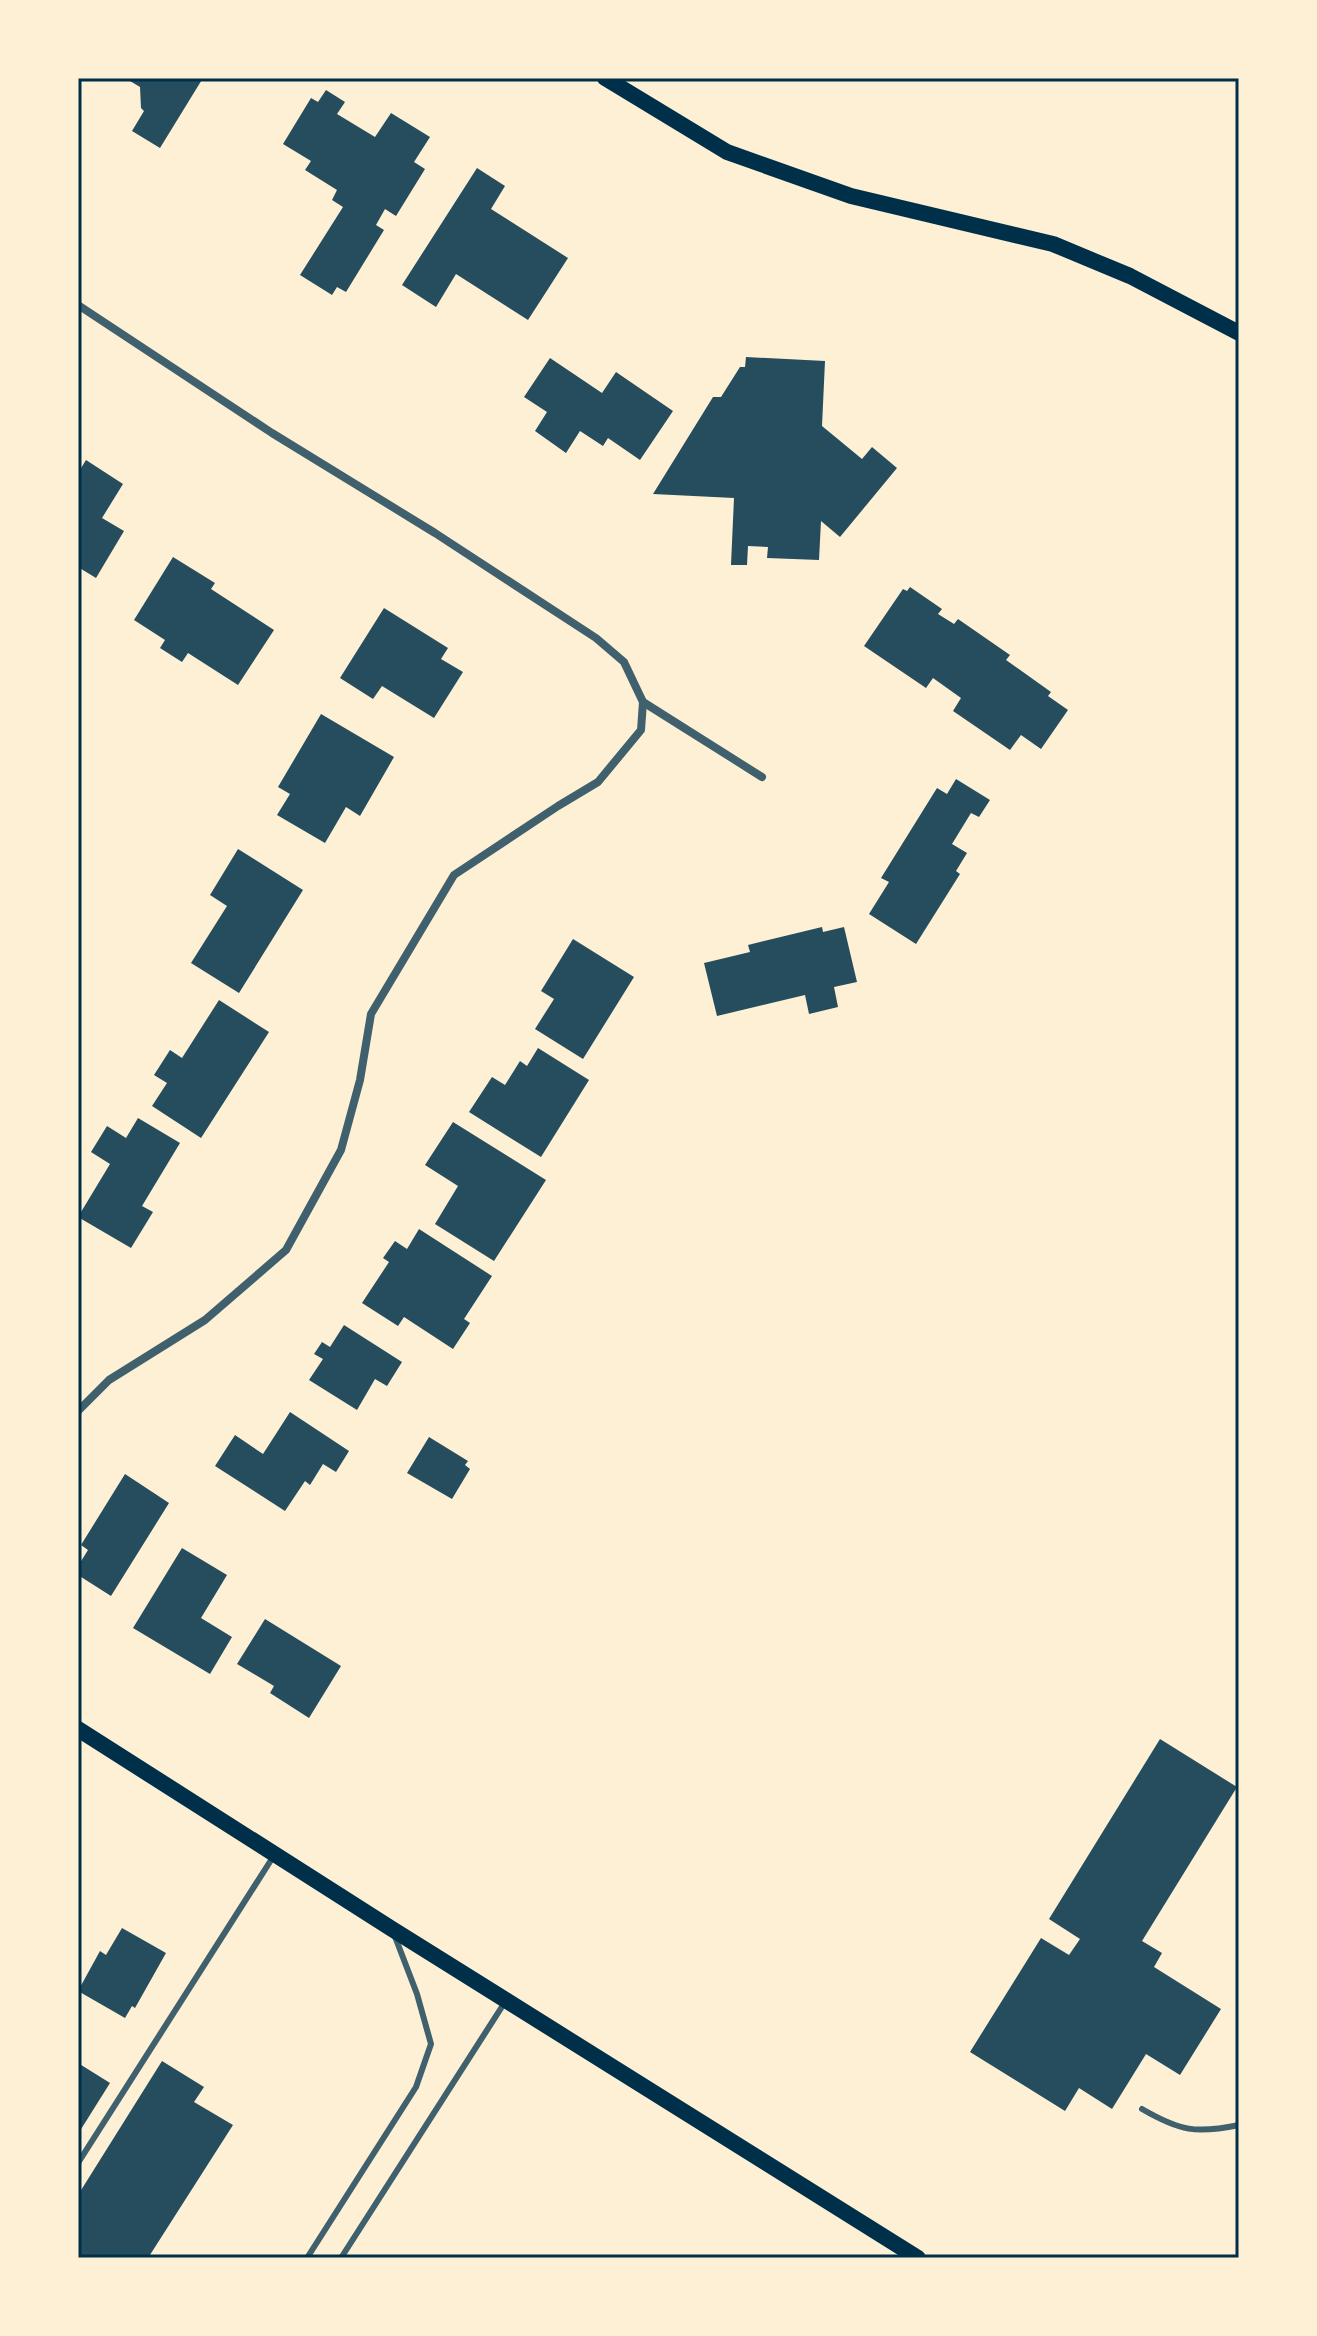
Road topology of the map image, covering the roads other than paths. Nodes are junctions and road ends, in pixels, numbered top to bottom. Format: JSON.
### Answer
{"nodes":[{"id":1,"x":605,"y":78,"type":"edge"},
{"id":2,"x":78,"y":305,"type":"edge"},
{"id":3,"x":1239,"y":333,"type":"edge"},
{"id":4,"x":643,"y":702,"type":"junction"},
{"id":5,"x":762,"y":777,"type":"dead end"},
{"id":6,"x":78,"y":1411,"type":"edge"},
{"id":7,"x":78,"y":1729,"type":"edge"},
{"id":8,"x":275,"y":1854,"type":"junction"},
{"id":9,"x":392,"y":1929,"type":"junction"},
{"id":10,"x":506,"y":2000,"type":"junction"},
{"id":11,"x":1142,"y":2109,"type":"dead end"},
{"id":12,"x":1239,"y":2125,"type":"edge"},
{"id":13,"x":78,"y":2163,"type":"edge"},
{"id":14,"x":307,"y":2258,"type":"edge"},
{"id":15,"x":341,"y":2258,"type":"edge"},
{"id":16,"x":918,"y":2258,"type":"edge"}],
"edges":[{"from":1,"to":3,"type":"main road"},
{"from":2,"to":4,"type":"street"},
{"from":4,"to":5,"type":"street"},
{"from":4,"to":6,"type":"street"},
{"from":7,"to":8,"type":"main road"},
{"from":8,"to":9,"type":"main road"},
{"from":8,"to":13,"type":"lane"},
{"from":9,"to":10,"type":"main road"},
{"from":9,"to":14,"type":"lane"},
{"from":10,"to":15,"type":"lane"},
{"from":10,"to":16,"type":"main road"},
{"from":11,"to":12,"type":"lane"}]}
